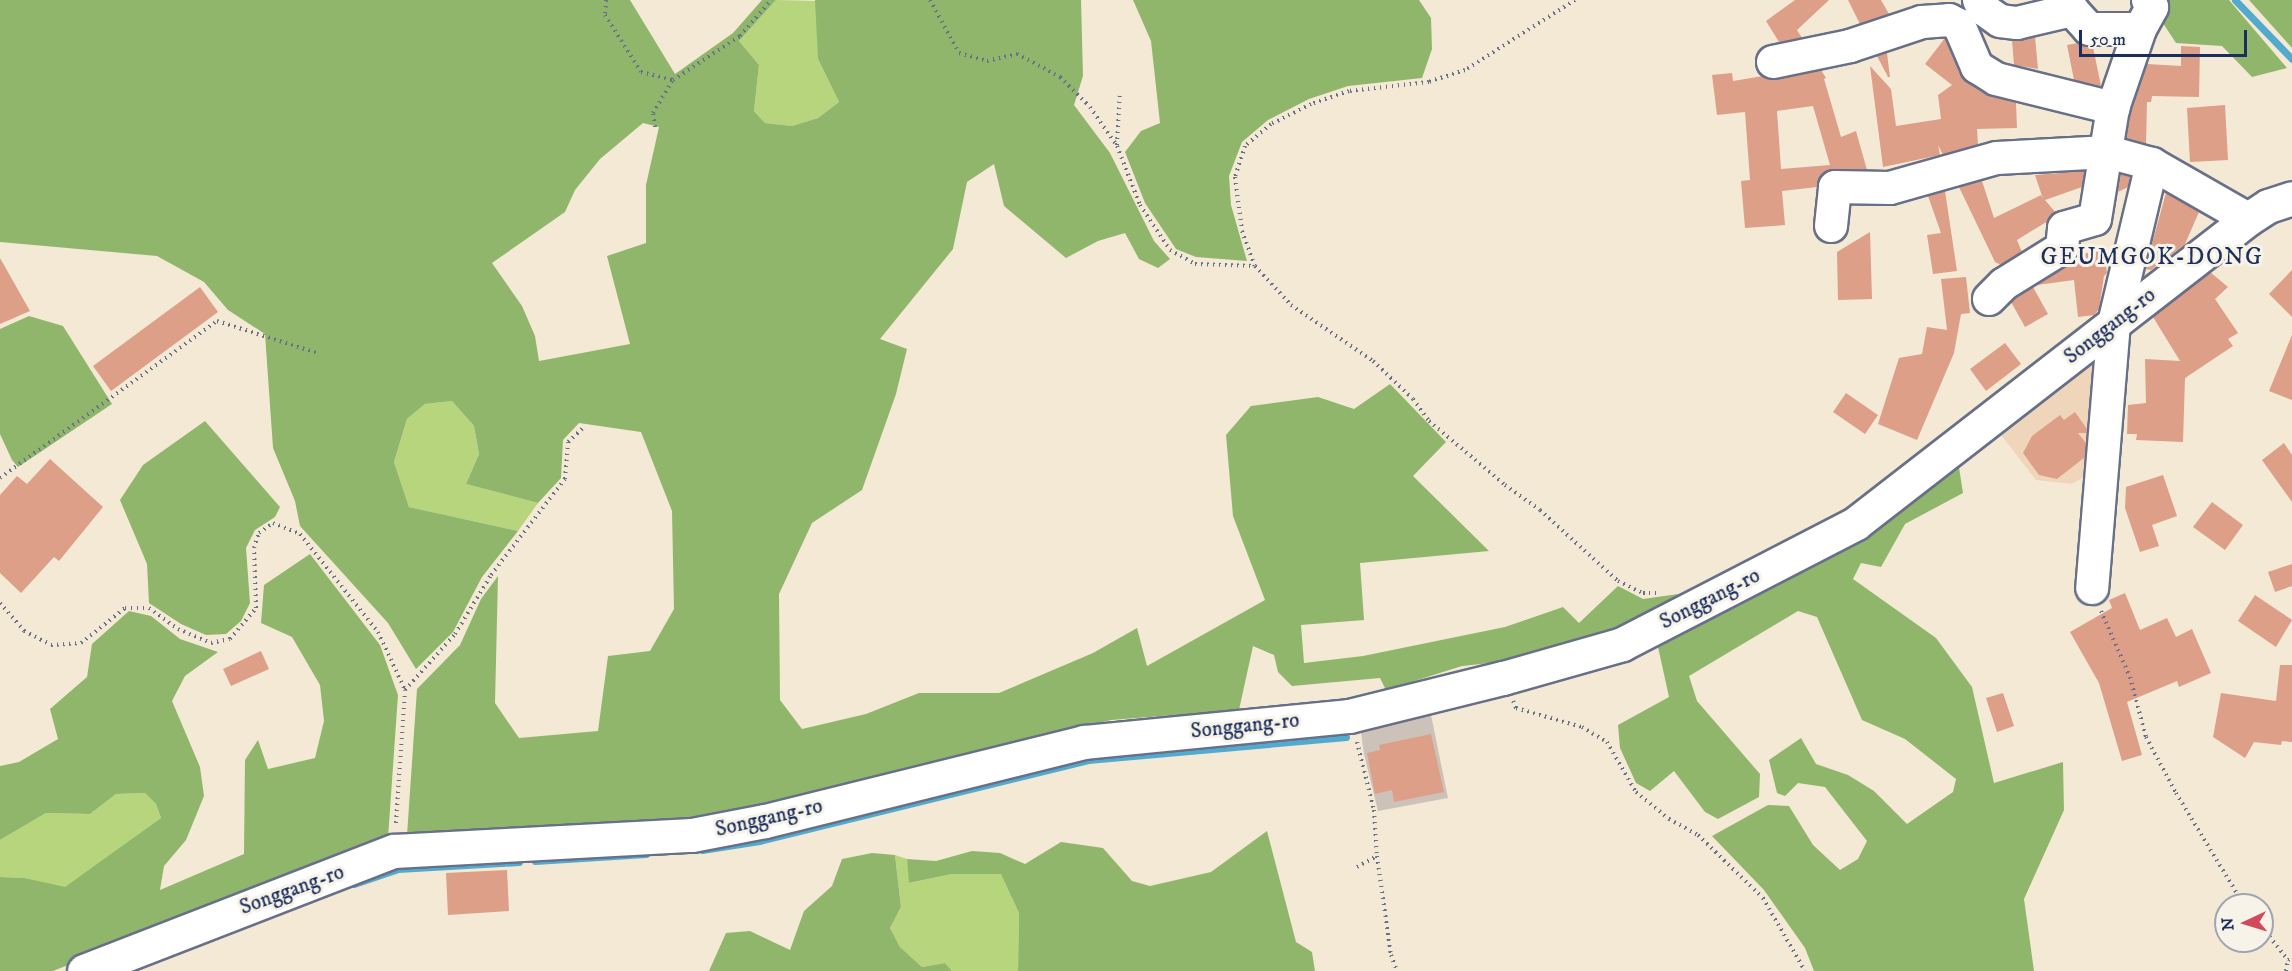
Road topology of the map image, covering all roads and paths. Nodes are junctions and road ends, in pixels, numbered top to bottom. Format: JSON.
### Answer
{"nodes":[{"id":1,"x":606,"y":0,"type":"edge"},
{"id":2,"x":771,"y":0,"type":"edge"},
{"id":3,"x":930,"y":0,"type":"edge"},
{"id":4,"x":1575,"y":0,"type":"edge"},
{"id":5,"x":1979,"y":0,"type":"edge"},
{"id":6,"x":2144,"y":14,"type":"edge"},
{"id":7,"x":1773,"y":62,"type":"dead end"},
{"id":8,"x":673,"y":80,"type":"junction"},
{"id":9,"x":1120,"y":92,"type":"dead end"},
{"id":10,"x":2113,"y":108,"type":"junction"},
{"id":11,"x":655,"y":127,"type":"dead end"},
{"id":12,"x":1117,"y":146,"type":"junction"},
{"id":13,"x":2108,"y":152,"type":"junction"},
{"id":14,"x":2152,"y":164,"type":"junction"},
{"id":15,"x":2292,"y":198,"type":"edge"},
{"id":16,"x":2248,"y":219,"type":"junction"},
{"id":17,"x":1831,"y":226,"type":"dead end"},
{"id":18,"x":1255,"y":266,"type":"junction"},
{"id":19,"x":1989,"y":299,"type":"dead end"},
{"id":20,"x":2114,"y":323,"type":"junction"},
{"id":21,"x":317,"y":353,"type":"dead end"},
{"id":22,"x":584,"y":427,"type":"dead end"},
{"id":23,"x":0,"y":478,"type":"edge"},
{"id":24,"x":2092,"y":588,"type":"joint"},
{"id":25,"x":1664,"y":593,"type":"dead end"},
{"id":26,"x":0,"y":603,"type":"edge"},
{"id":27,"x":1503,"y":678,"type":"junction"},
{"id":28,"x":405,"y":690,"type":"junction"},
{"id":29,"x":1349,"y":716,"type":"junction"},
{"id":30,"x":394,"y":851,"type":"junction"},
{"id":31,"x":1377,"y":856,"type":"junction"},
{"id":32,"x":1357,"y":867,"type":"dead end"},
{"id":33,"x":2237,"y":893,"type":"edge"},
{"id":34,"x":2274,"y":941,"type":"edge"},
{"id":35,"x":2290,"y":959,"type":"edge"},
{"id":36,"x":84,"y":971,"type":"edge"},
{"id":37,"x":1397,"y":971,"type":"edge"},
{"id":38,"x":1805,"y":971,"type":"edge"},
{"id":39,"x":2286,"y":971,"type":"edge"}],
"edges":[{"from":1,"to":8,"type":"path"},
{"from":2,"to":8,"type":"path"},
{"from":3,"to":12,"type":"path"},
{"from":4,"to":18,"type":"path"},
{"from":5,"to":6,"type":"lane"},
{"from":6,"to":10,"type":"lane"},
{"from":7,"to":10,"type":"lane"},
{"from":8,"to":11,"type":"path"},
{"from":9,"to":12,"type":"path"},
{"from":10,"to":13,"type":"lane"},
{"from":12,"to":18,"type":"path"},
{"from":13,"to":14,"type":"lane"},
{"from":13,"to":17,"type":"lane"},
{"from":13,"to":19,"type":"lane"},
{"from":14,"to":16,"type":"lane"},
{"from":14,"to":20,"type":"lane"},
{"from":15,"to":16,"type":"main road","name":"Songgang-ro"},
{"from":16,"to":20,"type":"main road","name":"Songgang-ro"},
{"from":18,"to":25,"type":"path"},
{"from":20,"to":24,"type":"lane"},
{"from":20,"to":27,"type":"main road","name":"Songgang-ro"},
{"from":21,"to":23,"type":"path"},
{"from":22,"to":28,"type":"path"},
{"from":24,"to":33,"type":"path"},
{"from":26,"to":28,"type":"path"},
{"from":27,"to":29,"type":"main road","name":"Songgang-ro"},
{"from":27,"to":38,"type":"path"},
{"from":28,"to":30,"type":"path"},
{"from":29,"to":30,"type":"main road","name":"Songgang-ro"},
{"from":29,"to":31,"type":"path"},
{"from":30,"to":36,"type":"main road","name":"Songgang-ro"},
{"from":31,"to":32,"type":"path"},
{"from":31,"to":37,"type":"path"},
{"from":34,"to":35,"type":"path"},
{"from":35,"to":39,"type":"path"}]}
